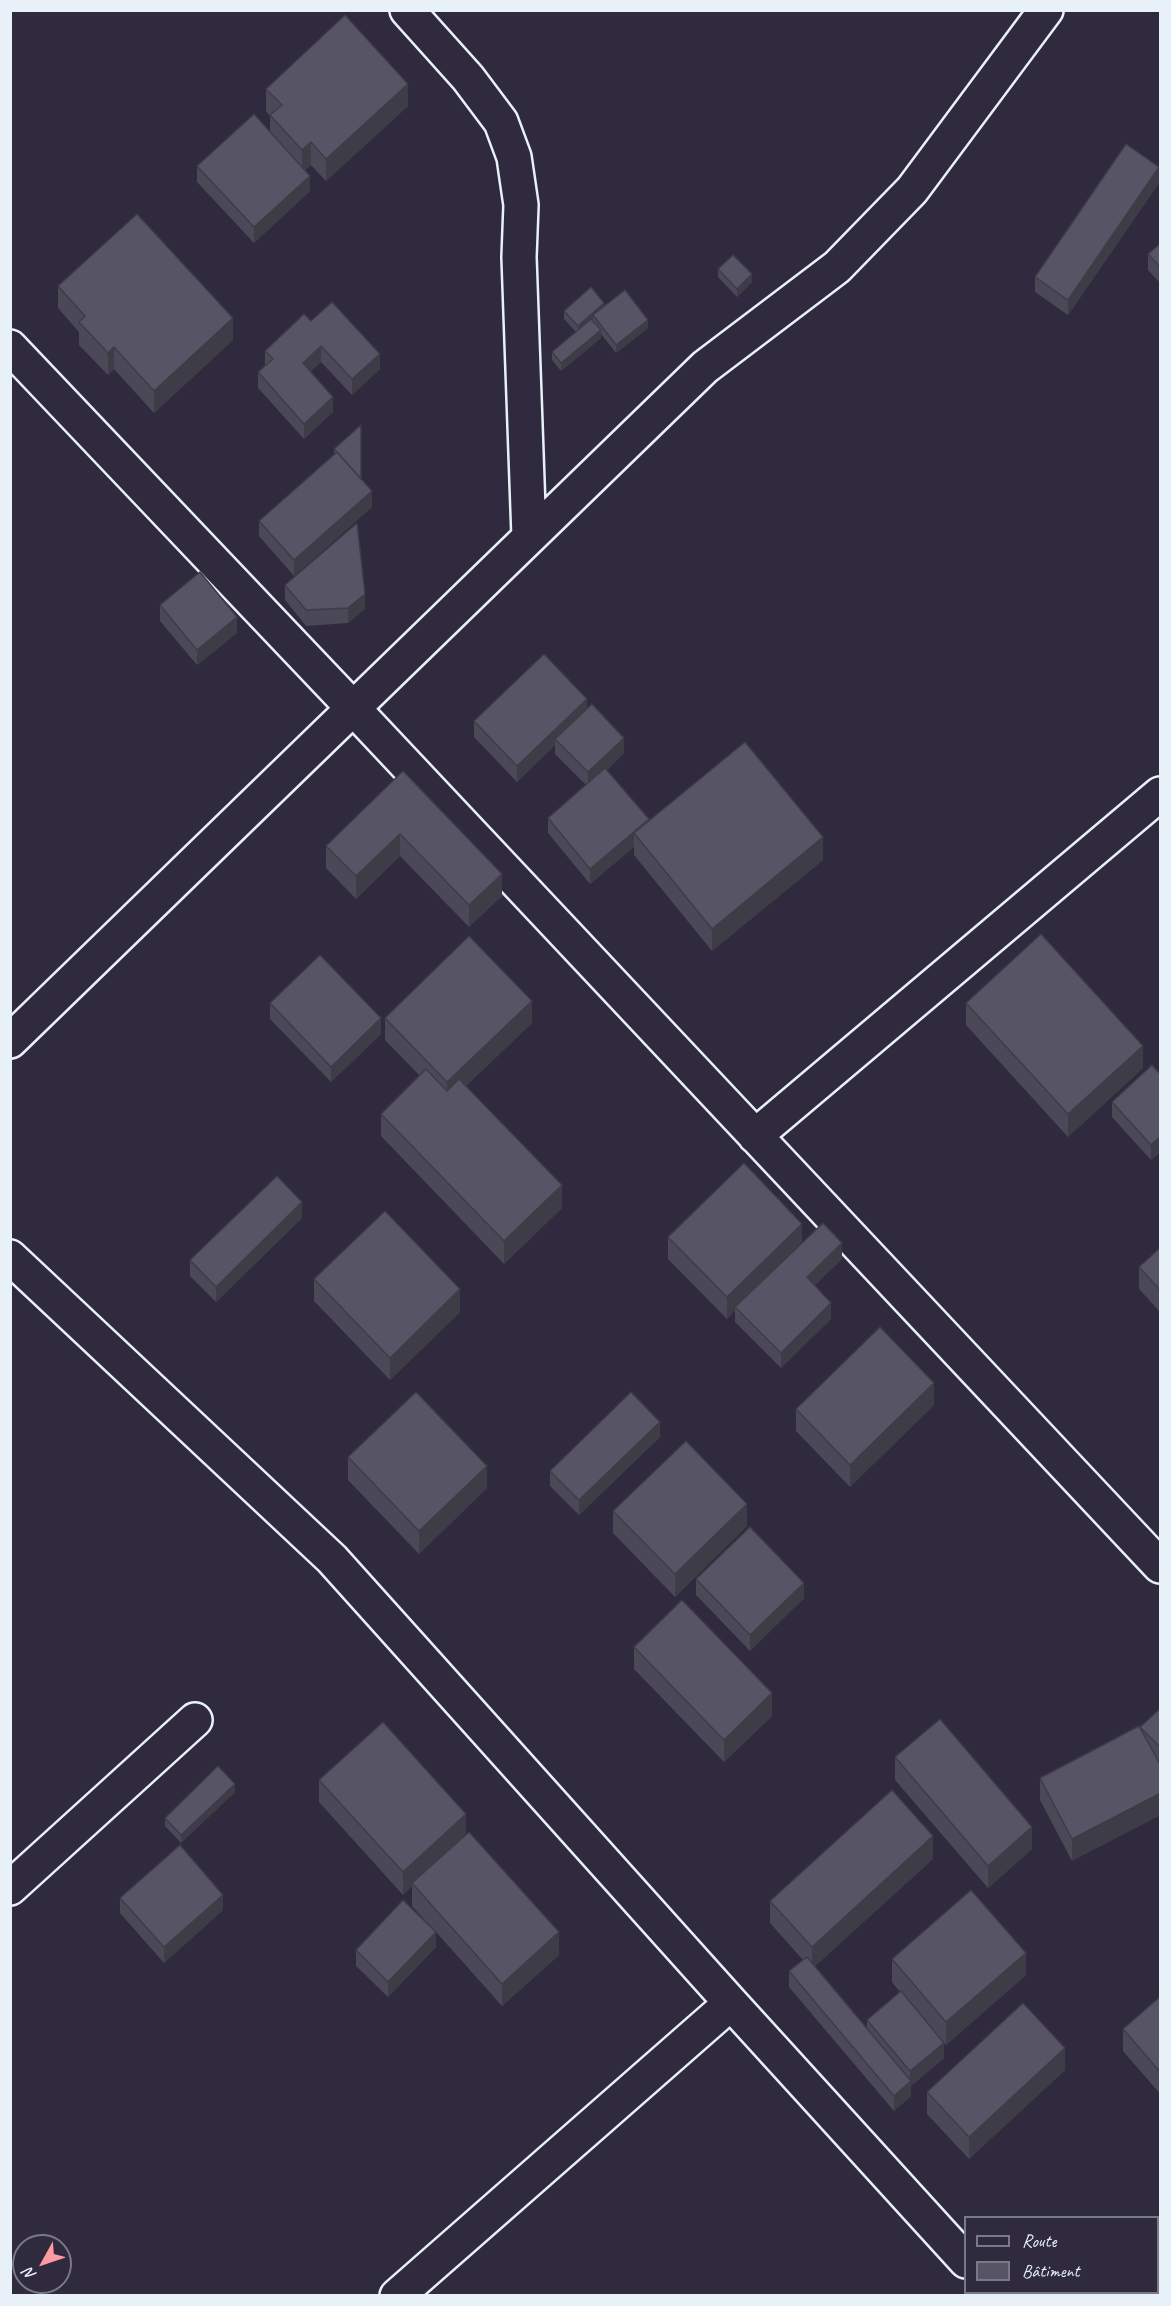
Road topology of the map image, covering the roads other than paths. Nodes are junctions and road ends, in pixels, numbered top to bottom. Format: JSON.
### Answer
{"nodes":[{"id":1,"x":407,"y":10,"type":"edge"},
{"id":2,"x":1046,"y":10,"type":"edge"},
{"id":3,"x":10,"y":347,"type":"edge"},
{"id":4,"x":529,"y":537,"type":"junction"},
{"id":5,"x":353,"y":708,"type":"junction"},
{"id":6,"x":1161,"y":794,"type":"edge"},
{"id":7,"x":10,"y":1041,"type":"edge"},
{"id":8,"x":755,"y":1136,"type":"junction"},
{"id":9,"x":10,"y":1257,"type":"edge"},
{"id":10,"x":1154,"y":1548,"type":"edge"},
{"id":11,"x":195,"y":1720,"type":"dead end"},
{"id":12,"x":10,"y":1888,"type":"edge"},
{"id":13,"x":731,"y":2003,"type":"junction"},
{"id":14,"x":964,"y":2258,"type":"edge"},
{"id":15,"x":397,"y":2295,"type":"edge"}],
"edges":[{"from":1,"to":4,"type":"street"},
{"from":2,"to":4,"type":"street"},
{"from":3,"to":5,"type":"street"},
{"from":4,"to":5,"type":"street"},
{"from":5,"to":7,"type":"street"},
{"from":5,"to":8,"type":"street"},
{"from":6,"to":8,"type":"street"},
{"from":8,"to":10,"type":"street"},
{"from":9,"to":13,"type":"street"},
{"from":11,"to":12,"type":"street"},
{"from":13,"to":14,"type":"street"},
{"from":13,"to":15,"type":"street"}]}
